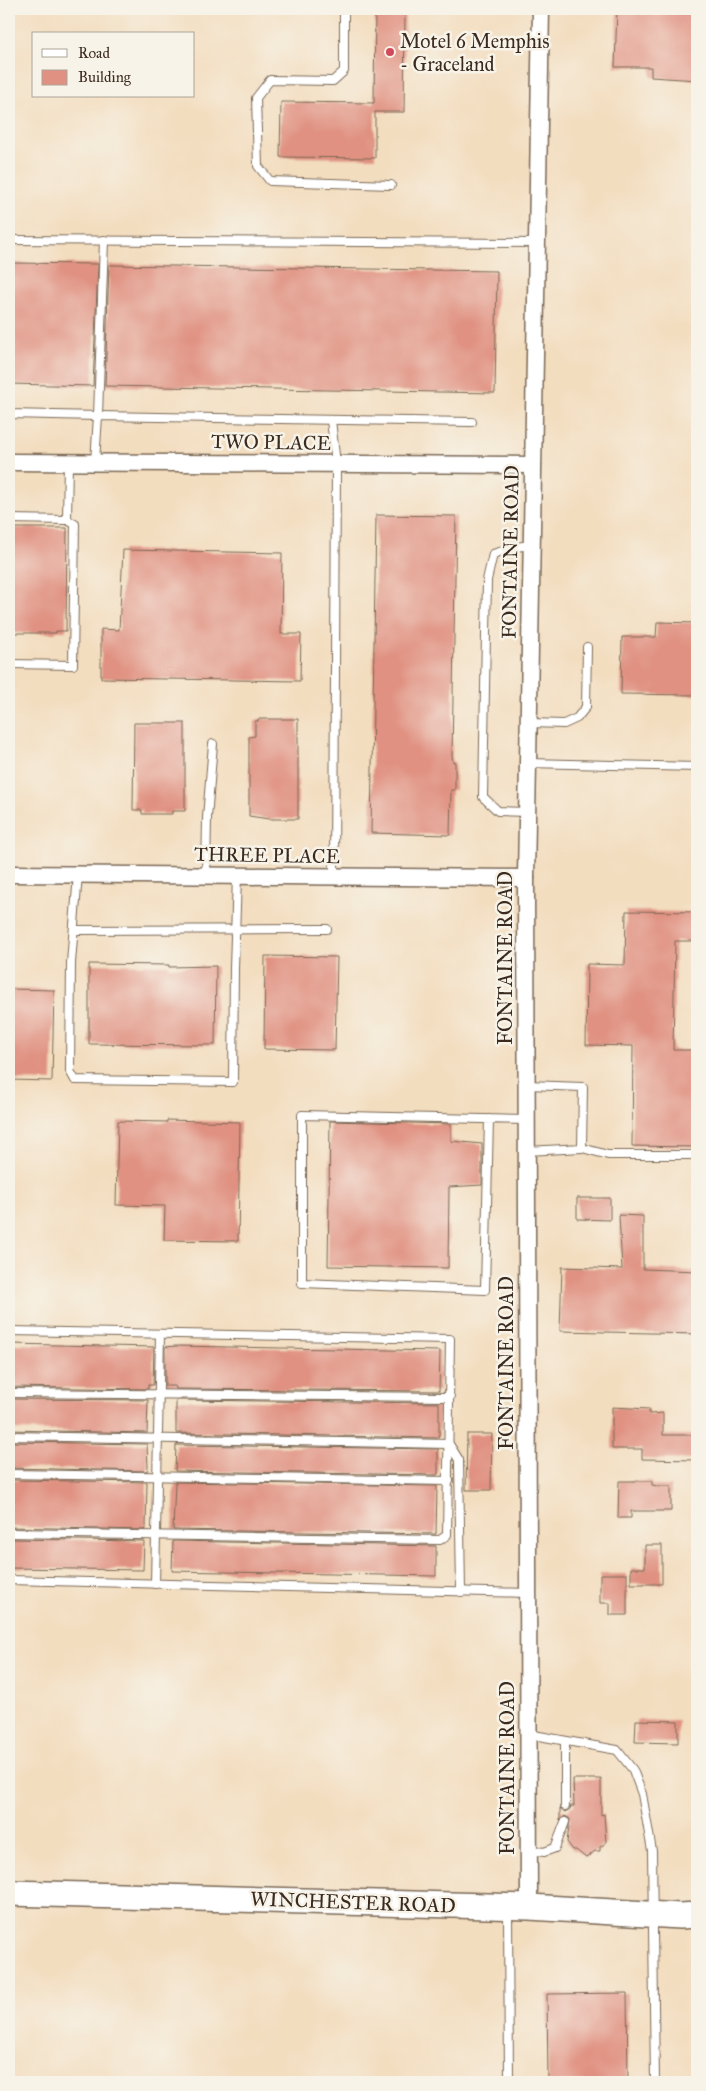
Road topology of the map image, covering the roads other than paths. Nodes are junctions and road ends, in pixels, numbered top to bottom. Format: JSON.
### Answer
{"nodes":[{"id":1,"x":344,"y":9,"type":"edge"},
{"id":2,"x":541,"y":9,"type":"edge"},
{"id":3,"x":391,"y":185,"type":"dead end"},
{"id":4,"x":9,"y":240,"type":"edge"},
{"id":5,"x":104,"y":240,"type":"junction"},
{"id":6,"x":537,"y":243,"type":"junction"},
{"id":7,"x":9,"y":414,"type":"edge"},
{"id":8,"x":98,"y":416,"type":"junction"},
{"id":9,"x":331,"y":420,"type":"junction"},
{"id":10,"x":472,"y":422,"type":"dead end"},
{"id":11,"x":9,"y":462,"type":"edge"},
{"id":12,"x":68,"y":462,"type":"junction"},
{"id":13,"x":95,"y":462,"type":"junction"},
{"id":14,"x":336,"y":464,"type":"junction"},
{"id":15,"x":533,"y":466,"type":"junction"},
{"id":16,"x":9,"y":519,"type":"edge"},
{"id":17,"x":67,"y":520,"type":"junction"},
{"id":18,"x":532,"y":545,"type":"junction"},
{"id":19,"x":587,"y":647,"type":"dead end"},
{"id":20,"x":9,"y":664,"type":"edge"},
{"id":21,"x":529,"y":723,"type":"junction"},
{"id":22,"x":213,"y":744,"type":"dead end"},
{"id":23,"x":528,"y":763,"type":"junction"},
{"id":24,"x":697,"y":767,"type":"edge"},
{"id":25,"x":527,"y":812,"type":"junction"},
{"id":26,"x":9,"y":874,"type":"edge"},
{"id":27,"x":78,"y":874,"type":"junction"},
{"id":28,"x":206,"y":875,"type":"junction"},
{"id":29,"x":238,"y":876,"type":"junction"},
{"id":30,"x":334,"y":876,"type":"junction"},
{"id":31,"x":526,"y":878,"type":"junction"},
{"id":32,"x":235,"y":928,"type":"junction"},
{"id":33,"x":327,"y":929,"type":"dead end"},
{"id":34,"x":74,"y":930,"type":"junction"},
{"id":35,"x":526,"y":1085,"type":"junction"},
{"id":36,"x":489,"y":1119,"type":"junction"},
{"id":37,"x":526,"y":1120,"type":"junction"},
{"id":38,"x":582,"y":1148,"type":"junction"},
{"id":39,"x":527,"y":1151,"type":"junction"},
{"id":40,"x":697,"y":1155,"type":"edge"},
{"id":41,"x":9,"y":1332,"type":"edge"},
{"id":42,"x":160,"y":1334,"type":"junction"},
{"id":43,"x":9,"y":1393,"type":"edge"},
{"id":44,"x":158,"y":1395,"type":"junction"},
{"id":45,"x":450,"y":1397,"type":"junction"},
{"id":46,"x":9,"y":1436,"type":"edge"},
{"id":47,"x":157,"y":1439,"type":"junction"},
{"id":48,"x":449,"y":1444,"type":"junction"},
{"id":49,"x":9,"y":1474,"type":"edge"},
{"id":50,"x":156,"y":1476,"type":"junction"},
{"id":51,"x":449,"y":1481,"type":"junction"},
{"id":52,"x":9,"y":1533,"type":"edge"},
{"id":53,"x":155,"y":1535,"type":"junction"},
{"id":54,"x":9,"y":1580,"type":"edge"},
{"id":55,"x":155,"y":1584,"type":"junction"},
{"id":56,"x":461,"y":1592,"type":"junction"},
{"id":57,"x":528,"y":1593,"type":"junction"},
{"id":58,"x":528,"y":1734,"type":"junction"},
{"id":59,"x":565,"y":1740,"type":"junction"},
{"id":60,"x":565,"y":1806,"type":"dead end"},
{"id":61,"x":565,"y":1822,"type":"dead end"},
{"id":62,"x":529,"y":1850,"type":"junction"},
{"id":63,"x":9,"y":1893,"type":"edge"},
{"id":64,"x":519,"y":1907,"type":"junction"},
{"id":65,"x":652,"y":1915,"type":"junction"},
{"id":66,"x":697,"y":1915,"type":"edge"},
{"id":67,"x":509,"y":2082,"type":"edge"},
{"id":68,"x":655,"y":2082,"type":"edge"}],
"edges":[{"from":1,"to":3,"type":"lane"},
{"from":2,"to":6,"type":"street","name":"FONTAINE ROAD"},
{"from":4,"to":5,"type":"lane"},
{"from":5,"to":6,"type":"lane"},
{"from":5,"to":8,"type":"lane"},
{"from":6,"to":15,"type":"street","name":"FONTAINE ROAD"},
{"from":7,"to":8,"type":"lane"},
{"from":8,"to":9,"type":"lane"},
{"from":8,"to":13,"type":"lane"},
{"from":9,"to":10,"type":"lane"},
{"from":9,"to":14,"type":"lane"},
{"from":11,"to":12,"type":"street","name":"TWO PLACE"},
{"from":12,"to":13,"type":"street","name":"TWO PLACE"},
{"from":12,"to":17,"type":"lane"},
{"from":13,"to":14,"type":"street","name":"TWO PLACE"},
{"from":14,"to":15,"type":"street","name":"TWO PLACE"},
{"from":14,"to":30,"type":"lane"},
{"from":15,"to":18,"type":"street","name":"FONTAINE ROAD"},
{"from":16,"to":17,"type":"lane"},
{"from":17,"to":20,"type":"lane"},
{"from":18,"to":21,"type":"street","name":"FONTAINE ROAD"},
{"from":18,"to":25,"type":"lane"},
{"from":19,"to":21,"type":"lane"},
{"from":21,"to":23,"type":"street","name":"FONTAINE ROAD"},
{"from":22,"to":28,"type":"lane"},
{"from":23,"to":24,"type":"lane"},
{"from":23,"to":25,"type":"street","name":"FONTAINE ROAD"},
{"from":25,"to":31,"type":"street","name":"FONTAINE ROAD"},
{"from":26,"to":27,"type":"street","name":"THREE PLACE"},
{"from":27,"to":28,"type":"street","name":"THREE PLACE"},
{"from":27,"to":34,"type":"lane"},
{"from":28,"to":29,"type":"street","name":"THREE PLACE"},
{"from":29,"to":30,"type":"street","name":"THREE PLACE"},
{"from":29,"to":32,"type":"lane"},
{"from":30,"to":31,"type":"street","name":"THREE PLACE"},
{"from":31,"to":35,"type":"street","name":"FONTAINE ROAD"},
{"from":32,"to":33,"type":"lane"},
{"from":32,"to":34,"type":"lane"},
{"from":32,"to":34,"type":"lane"},
{"from":35,"to":37,"type":"street","name":"FONTAINE ROAD"},
{"from":35,"to":38,"type":"lane"},
{"from":36,"to":36,"type":"lane"},
{"from":36,"to":37,"type":"lane"},
{"from":37,"to":39,"type":"street","name":"FONTAINE ROAD"},
{"from":38,"to":39,"type":"lane"},
{"from":38,"to":40,"type":"lane"},
{"from":39,"to":57,"type":"street","name":"FONTAINE ROAD"},
{"from":41,"to":42,"type":"lane"},
{"from":42,"to":44,"type":"lane"},
{"from":42,"to":45,"type":"lane"},
{"from":43,"to":44,"type":"lane"},
{"from":44,"to":45,"type":"lane"},
{"from":44,"to":47,"type":"lane"},
{"from":45,"to":48,"type":"lane"},
{"from":46,"to":47,"type":"lane"},
{"from":47,"to":48,"type":"lane"},
{"from":47,"to":50,"type":"lane"},
{"from":48,"to":51,"type":"lane"},
{"from":48,"to":56,"type":"lane"},
{"from":49,"to":50,"type":"lane"},
{"from":50,"to":51,"type":"lane"},
{"from":50,"to":53,"type":"lane"},
{"from":51,"to":53,"type":"lane"},
{"from":52,"to":53,"type":"lane"},
{"from":53,"to":55,"type":"lane"},
{"from":54,"to":55,"type":"lane"},
{"from":55,"to":56,"type":"lane"},
{"from":56,"to":57,"type":"lane"},
{"from":57,"to":58,"type":"street","name":"FONTAINE ROAD"},
{"from":58,"to":59,"type":"lane"},
{"from":58,"to":62,"type":"street","name":"FONTAINE ROAD"},
{"from":59,"to":60,"type":"lane"},
{"from":59,"to":65,"type":"lane"},
{"from":61,"to":62,"type":"lane"},
{"from":62,"to":64,"type":"street","name":"FONTAINE ROAD"},
{"from":63,"to":64,"type":"main road","name":"WINCHESTER ROAD"},
{"from":64,"to":65,"type":"main road","name":"WINCHESTER ROAD"},
{"from":64,"to":67,"type":"lane"},
{"from":65,"to":66,"type":"main road","name":"WINCHESTER ROAD"},
{"from":65,"to":68,"type":"lane"}]}
